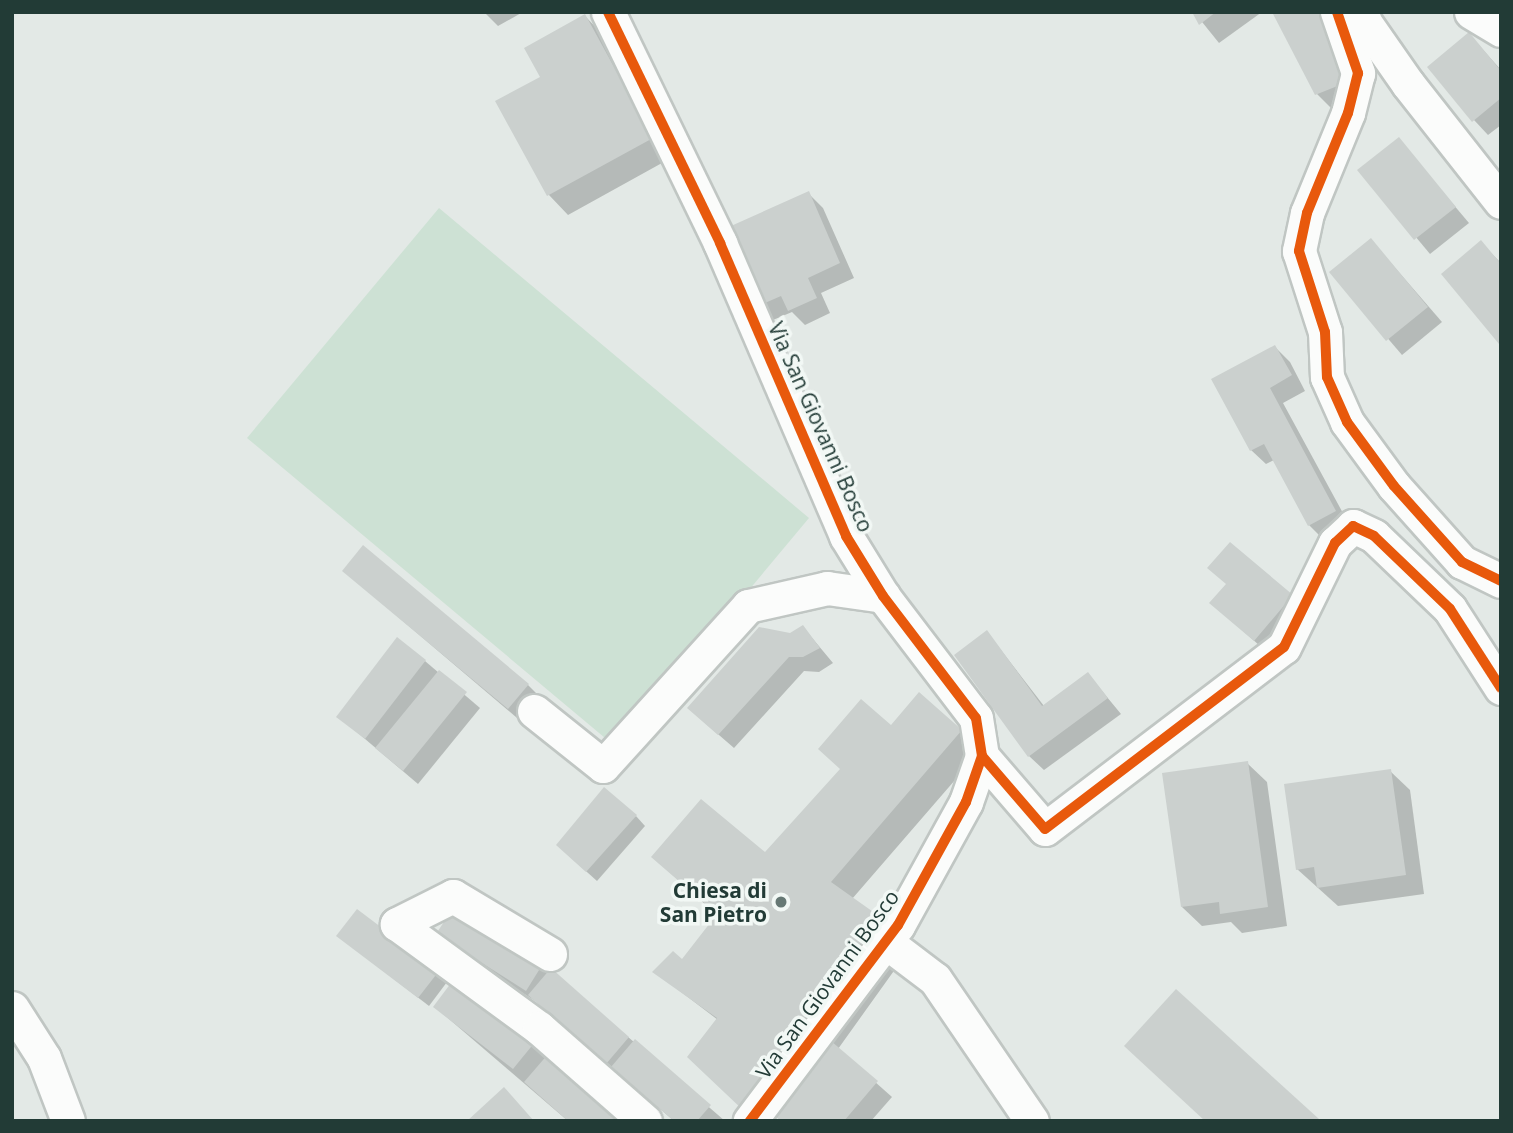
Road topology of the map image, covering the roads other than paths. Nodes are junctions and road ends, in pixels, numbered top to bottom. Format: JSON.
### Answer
{"nodes":[{"id":1,"x":608,"y":12,"type":"edge"},
{"id":2,"x":1337,"y":12,"type":"edge"},
{"id":3,"x":1363,"y":12,"type":"edge"},
{"id":4,"x":1471,"y":12,"type":"edge"},
{"id":5,"x":1501,"y":30,"type":"edge"},
{"id":6,"x":1501,"y":202,"type":"edge"},
{"id":7,"x":1501,"y":581,"type":"edge"},
{"id":8,"x":883,"y":597,"type":"junction"},
{"id":9,"x":1501,"y":688,"type":"edge"},
{"id":10,"x":534,"y":711,"type":"dead end"},
{"id":11,"x":982,"y":756,"type":"junction"},
{"id":12,"x":886,"y":942,"type":"junction"},
{"id":13,"x":550,"y":954,"type":"dead end"},
{"id":14,"x":12,"y":1008,"type":"edge"},
{"id":15,"x":754,"y":1119,"type":"edge"},
{"id":16,"x":68,"y":1121,"type":"edge"},
{"id":17,"x":645,"y":1121,"type":"edge"},
{"id":18,"x":1032,"y":1121,"type":"edge"}],
"edges":[{"from":1,"to":8,"type":"street","name":"Via San Giovanni Bosco"},
{"from":2,"to":7,"type":"street"},
{"from":3,"to":6,"type":"street"},
{"from":4,"to":5,"type":"street"},
{"from":8,"to":10,"type":"street"},
{"from":8,"to":11,"type":"street","name":"Via San Giovanni Bosco"},
{"from":9,"to":11,"type":"street"},
{"from":11,"to":12,"type":"street","name":"Via San Giovanni Bosco"},
{"from":12,"to":15,"type":"street","name":"Via San Giovanni Bosco"},
{"from":12,"to":18,"type":"street"},
{"from":13,"to":17,"type":"street"},
{"from":14,"to":16,"type":"street"}]}
